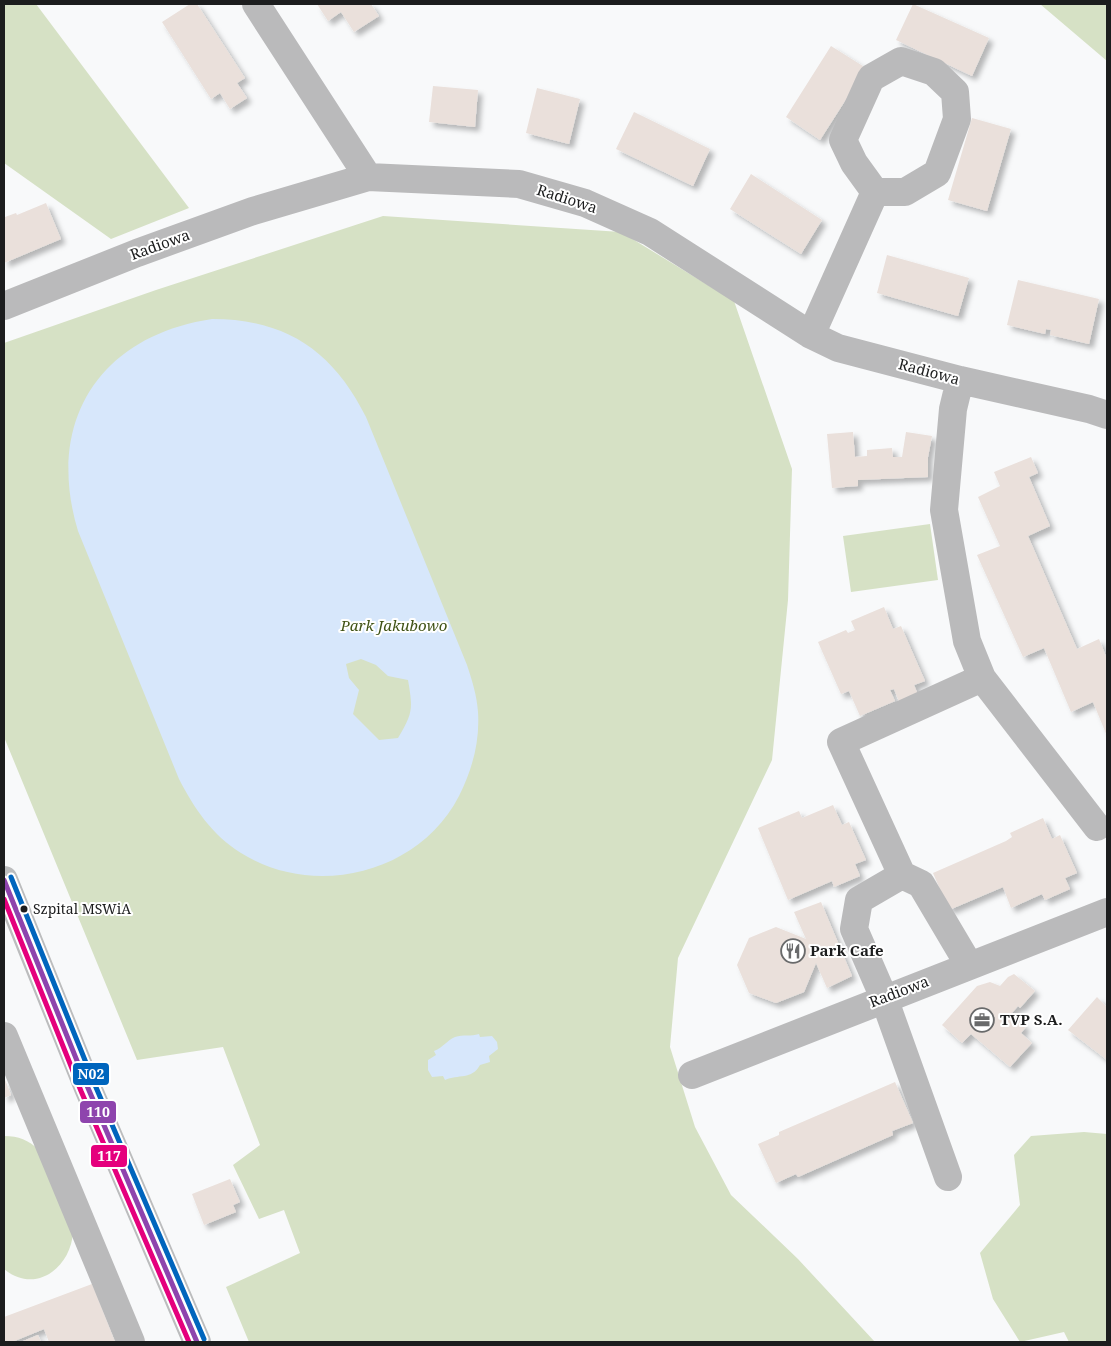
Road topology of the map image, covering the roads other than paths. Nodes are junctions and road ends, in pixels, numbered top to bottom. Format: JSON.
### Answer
{"nodes":[{"id":1,"x":256,"y":4,"type":"edge"},
{"id":2,"x":368,"y":177,"type":"junction"},
{"id":3,"x":875,"y":192,"type":"junction"},
{"id":4,"x":4,"y":306,"type":"edge"},
{"id":5,"x":811,"y":335,"type":"junction"},
{"id":6,"x":960,"y":380,"type":"junction"},
{"id":7,"x":1107,"y":415,"type":"edge"},
{"id":8,"x":982,"y":678,"type":"junction"},
{"id":9,"x":1097,"y":827,"type":"dead end"},
{"id":10,"x":902,"y":875,"type":"junction"},
{"id":11,"x":6,"y":892,"type":"edge"},
{"id":12,"x":1107,"y":912,"type":"edge"},
{"id":13,"x":969,"y":965,"type":"junction"},
{"id":14,"x":884,"y":998,"type":"junction"},
{"id":15,"x":4,"y":1036,"type":"edge"},
{"id":16,"x":692,"y":1075,"type":"dead end"},
{"id":17,"x":948,"y":1177,"type":"dead end"},
{"id":18,"x":131,"y":1342,"type":"edge"},
{"id":19,"x":197,"y":1342,"type":"edge"}],
"edges":[{"from":1,"to":2,"type":"street"},
{"from":2,"to":4,"type":"street","name":"Radiowa"},
{"from":2,"to":5,"type":"street","name":"Radiowa"},
{"from":3,"to":3,"type":"street"},
{"from":3,"to":5,"type":"street"},
{"from":5,"to":6,"type":"street","name":"Radiowa"},
{"from":6,"to":7,"type":"street","name":"Radiowa"},
{"from":6,"to":8,"type":"street"},
{"from":8,"to":9,"type":"street"},
{"from":8,"to":10,"type":"street"},
{"from":10,"to":13,"type":"street"},
{"from":10,"to":14,"type":"street"},
{"from":11,"to":19,"type":"main road"},
{"from":12,"to":13,"type":"street","name":"Radiowa"},
{"from":13,"to":14,"type":"street","name":"Radiowa"},
{"from":14,"to":16,"type":"street","name":"Radiowa"},
{"from":14,"to":17,"type":"street"},
{"from":15,"to":18,"type":"street"}]}
